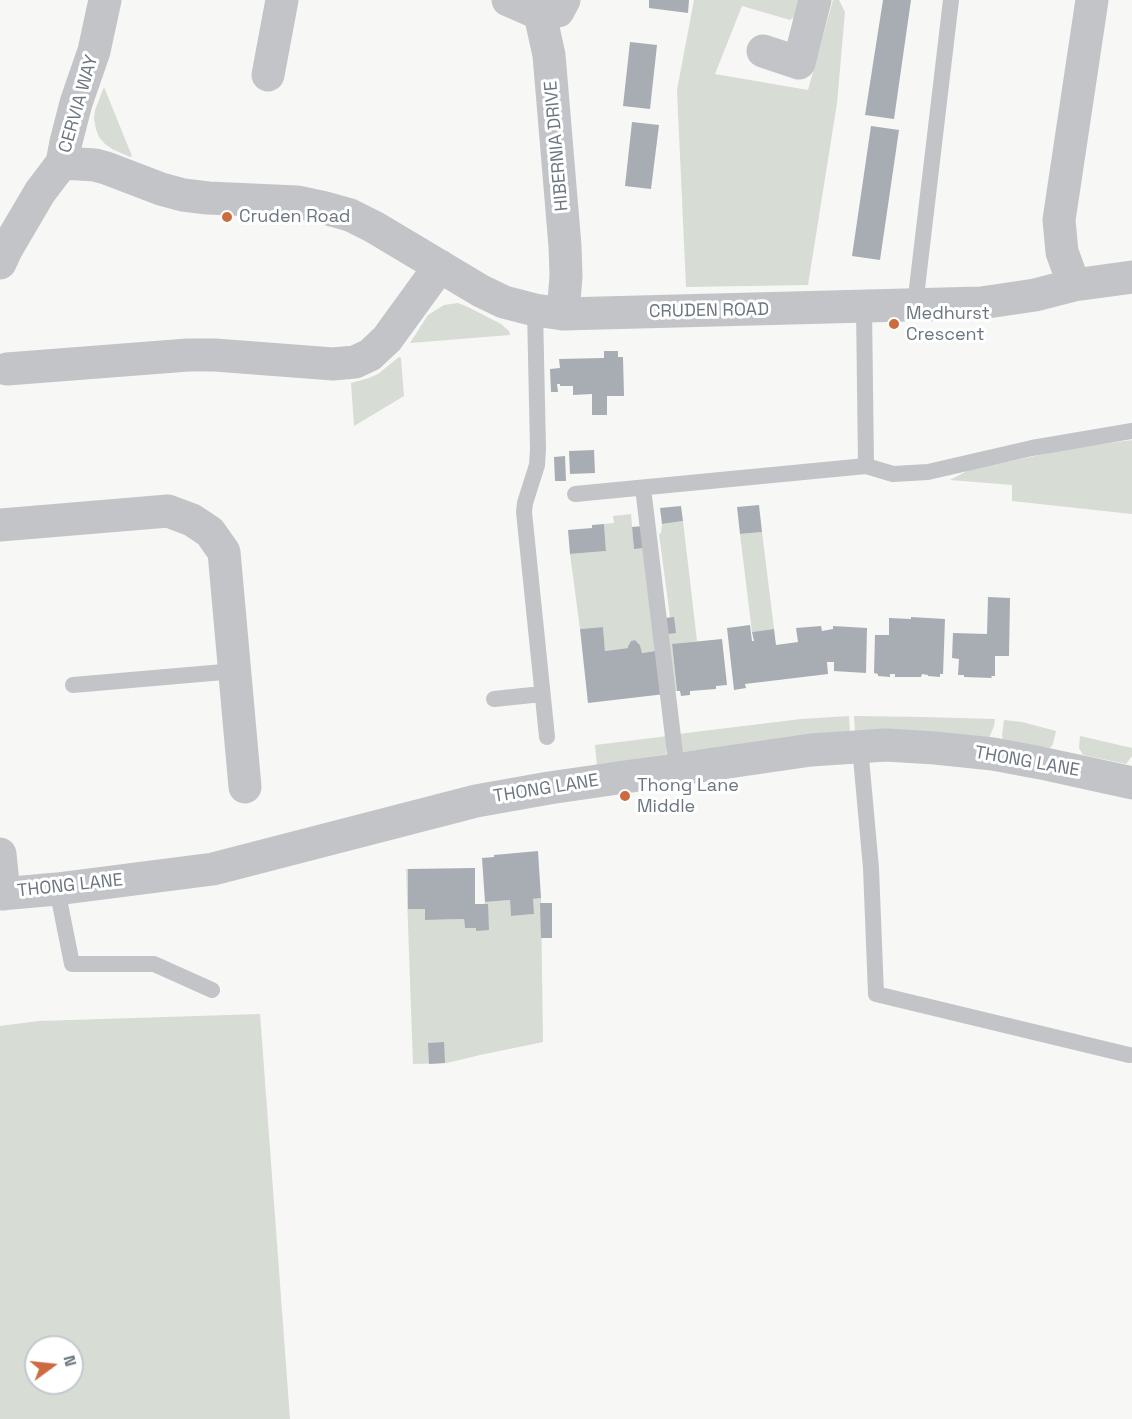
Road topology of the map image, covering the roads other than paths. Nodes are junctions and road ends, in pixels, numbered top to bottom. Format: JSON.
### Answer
{"nodes":[{"id":1,"x":105,"y":0,"type":"edge"},
{"id":2,"x":282,"y":0,"type":"edge"},
{"id":3,"x":508,"y":0,"type":"edge"},
{"id":4,"x":815,"y":0,"type":"edge"},
{"id":5,"x":951,"y":0,"type":"edge"},
{"id":6,"x":1092,"y":0,"type":"edge"},
{"id":7,"x":552,"y":7,"type":"edge"},
{"id":8,"x":763,"y":51,"type":"dead end"},
{"id":9,"x":268,"y":75,"type":"dead end"},
{"id":10,"x":62,"y":164,"type":"junction"},
{"id":11,"x":0,"y":263,"type":"edge"},
{"id":12,"x":440,"y":266,"type":"junction"},
{"id":13,"x":1132,"y":277,"type":"edge"},
{"id":14,"x":1074,"y":285,"type":"junction"},
{"id":15,"x":915,"y":305,"type":"junction"},
{"id":16,"x":864,"y":307,"type":"junction"},
{"id":17,"x":549,"y":312,"type":"junction"},
{"id":18,"x":8,"y":369,"type":"dead end"},
{"id":19,"x":1132,"y":431,"type":"edge"},
{"id":20,"x":866,"y":466,"type":"junction"},
{"id":21,"x":643,"y":488,"type":"junction"},
{"id":22,"x":575,"y":495,"type":"dead end"},
{"id":23,"x":0,"y":525,"type":"edge"},
{"id":24,"x":235,"y":671,"type":"junction"},
{"id":25,"x":73,"y":685,"type":"dead end"},
{"id":26,"x":542,"y":694,"type":"junction"},
{"id":27,"x":494,"y":699,"type":"dead end"},
{"id":28,"x":547,"y":737,"type":"dead end"},
{"id":29,"x":860,"y":747,"type":"junction"},
{"id":30,"x":677,"y":771,"type":"junction"},
{"id":31,"x":1132,"y":783,"type":"edge"},
{"id":32,"x":245,"y":787,"type":"dead end"},
{"id":33,"x":0,"y":854,"type":"edge"},
{"id":34,"x":57,"y":889,"type":"junction"},
{"id":35,"x":2,"y":894,"type":"edge"},
{"id":36,"x":212,"y":990,"type":"dead end"},
{"id":37,"x":1129,"y":1055,"type":"dead end"}],
"edges":[{"from":1,"to":10,"type":"street","name":"CERVIA WAY"},
{"from":2,"to":9,"type":"street"},
{"from":3,"to":7,"type":"street","name":"HIBERNIA DRIVE"},
{"from":4,"to":8,"type":"street"},
{"from":5,"to":15,"type":"lane"},
{"from":6,"to":14,"type":"street"},
{"from":7,"to":17,"type":"street","name":"HIBERNIA DRIVE"},
{"from":10,"to":11,"type":"street","name":"CERVIA WAY"},
{"from":10,"to":12,"type":"street","name":"CRUDEN ROAD"},
{"from":12,"to":17,"type":"street","name":"CRUDEN ROAD"},
{"from":12,"to":18,"type":"street"},
{"from":13,"to":14,"type":"street","name":"CRUDEN ROAD"},
{"from":14,"to":15,"type":"street","name":"CRUDEN ROAD"},
{"from":15,"to":16,"type":"street","name":"CRUDEN ROAD"},
{"from":16,"to":17,"type":"street","name":"CRUDEN ROAD"},
{"from":16,"to":20,"type":"lane"},
{"from":17,"to":26,"type":"lane"},
{"from":19,"to":20,"type":"lane"},
{"from":20,"to":21,"type":"lane"},
{"from":21,"to":22,"type":"lane"},
{"from":21,"to":30,"type":"lane"},
{"from":23,"to":24,"type":"street"},
{"from":24,"to":25,"type":"lane"},
{"from":24,"to":32,"type":"street"},
{"from":26,"to":27,"type":"lane"},
{"from":26,"to":28,"type":"lane"},
{"from":29,"to":30,"type":"street","name":"THONG LANE"},
{"from":29,"to":31,"type":"street","name":"THONG LANE"},
{"from":29,"to":37,"type":"lane"},
{"from":30,"to":34,"type":"street","name":"THONG LANE"},
{"from":33,"to":35,"type":"street"},
{"from":34,"to":35,"type":"street","name":"THONG LANE"},
{"from":34,"to":36,"type":"lane"}]}
